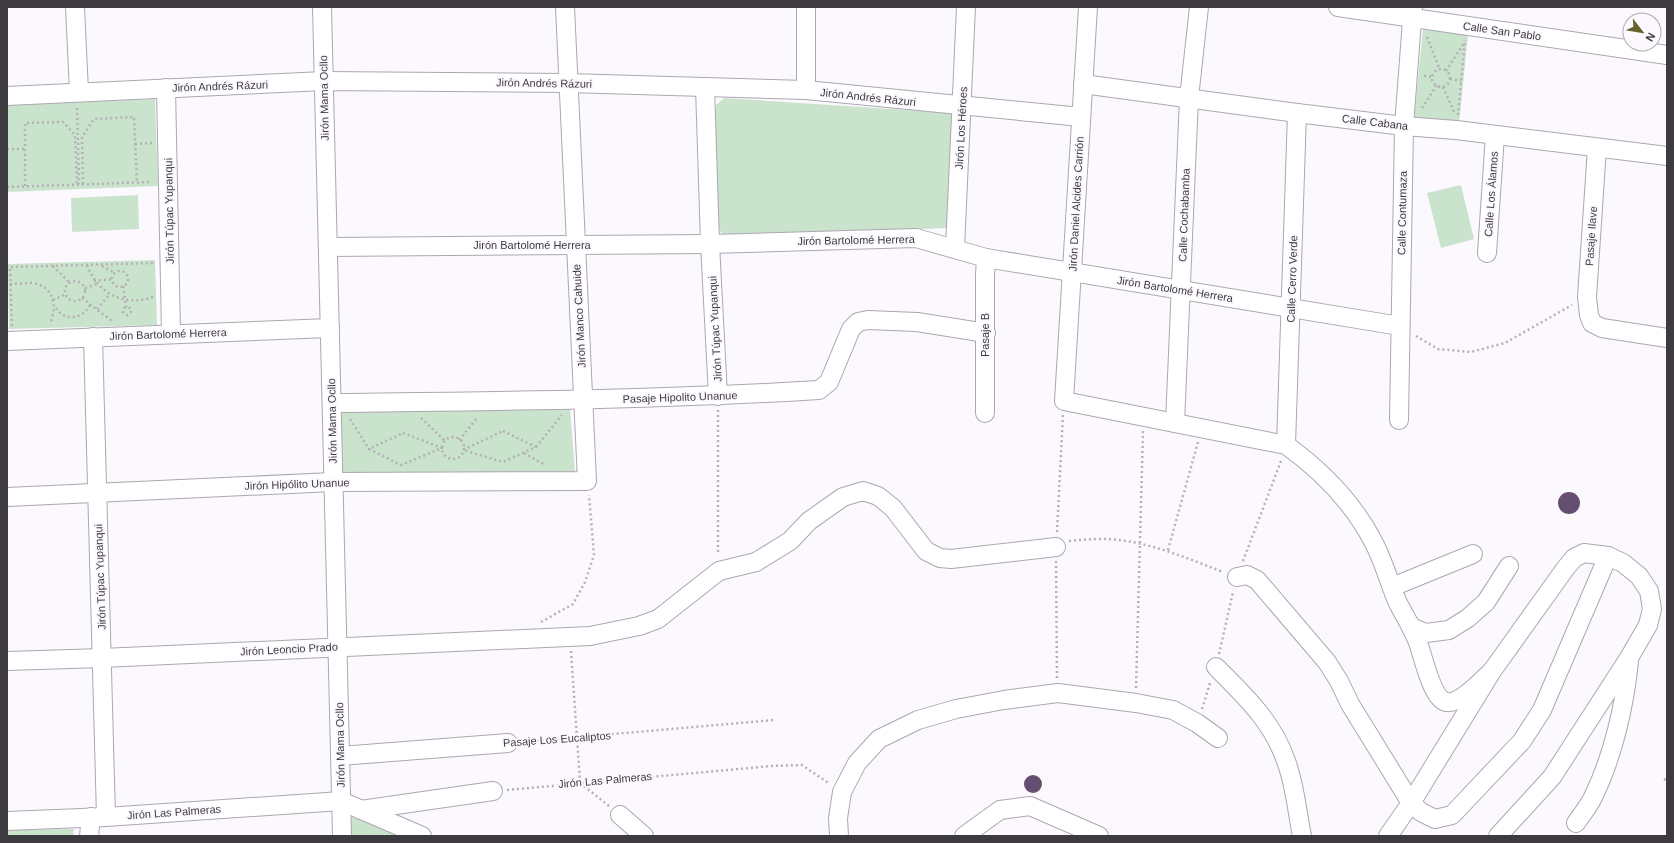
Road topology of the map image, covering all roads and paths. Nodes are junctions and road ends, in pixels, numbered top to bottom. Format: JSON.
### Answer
{"nodes":[{"id":1,"x":75,"y":7,"type":"edge"},
{"id":2,"x":322,"y":7,"type":"edge"},
{"id":3,"x":565,"y":7,"type":"edge"},
{"id":4,"x":806,"y":7,"type":"edge"},
{"id":5,"x":966,"y":7,"type":"edge"},
{"id":6,"x":1088,"y":7,"type":"edge"},
{"id":7,"x":1199,"y":7,"type":"edge"},
{"id":8,"x":1338,"y":7,"type":"edge"},
{"id":9,"x":1412,"y":13,"type":"edge"},
{"id":10,"x":1466,"y":35,"type":"dead end"},
{"id":11,"x":1424,"y":38,"type":"dead end"},
{"id":12,"x":1465,"y":42,"type":"junction"},
{"id":13,"x":1667,"y":55,"type":"edge"},
{"id":14,"x":1440,"y":70,"type":"junction"},
{"id":15,"x":1446,"y":71,"type":"junction"},
{"id":16,"x":1420,"y":76,"type":"dead end"},
{"id":17,"x":1433,"y":77,"type":"junction"},
{"id":18,"x":1450,"y":79,"type":"junction"},
{"id":19,"x":1461,"y":81,"type":"junction"},
{"id":20,"x":324,"y":82,"type":"junction"},
{"id":21,"x":568,"y":83,"type":"junction"},
{"id":22,"x":1083,"y":84,"type":"junction"},
{"id":23,"x":1437,"y":85,"type":"junction"},
{"id":24,"x":705,"y":87,"type":"junction"},
{"id":25,"x":1443,"y":87,"type":"junction"},
{"id":26,"x":166,"y":88,"type":"junction"},
{"id":27,"x":806,"y":90,"type":"junction"},
{"id":28,"x":78,"y":92,"type":"junction"},
{"id":29,"x":7,"y":96,"type":"edge"},
{"id":30,"x":1189,"y":98,"type":"junction"},
{"id":31,"x":962,"y":106,"type":"junction"},
{"id":32,"x":1420,"y":111,"type":"dead end"},
{"id":33,"x":1297,"y":113,"type":"junction"},
{"id":34,"x":1081,"y":117,"type":"junction"},
{"id":35,"x":1404,"y":126,"type":"junction"},
{"id":36,"x":1495,"y":135,"type":"junction"},
{"id":37,"x":153,"y":136,"type":"dead end"},
{"id":38,"x":153,"y":143,"type":"junction"},
{"id":39,"x":135,"y":144,"type":"junction"},
{"id":40,"x":78,"y":146,"type":"junction"},
{"id":41,"x":1597,"y":148,"type":"junction"},
{"id":42,"x":7,"y":149,"type":"edge"},
{"id":43,"x":25,"y":149,"type":"junction"},
{"id":44,"x":154,"y":151,"type":"dead end"},
{"id":45,"x":1667,"y":156,"type":"edge"},
{"id":46,"x":137,"y":182,"type":"junction"},
{"id":47,"x":155,"y":182,"type":"dead end"},
{"id":48,"x":80,"y":184,"type":"junction"},
{"id":49,"x":25,"y":186,"type":"junction"},
{"id":50,"x":7,"y":187,"type":"edge"},
{"id":51,"x":710,"y":244,"type":"junction"},
{"id":52,"x":575,"y":245,"type":"junction"},
{"id":53,"x":328,"y":247,"type":"junction"},
{"id":54,"x":955,"y":248,"type":"junction"},
{"id":55,"x":1487,"y":253,"type":"dead end"},
{"id":56,"x":986,"y":258,"type":"junction"},
{"id":57,"x":87,"y":265,"type":"junction"},
{"id":58,"x":100,"y":265,"type":"junction"},
{"id":59,"x":53,"y":266,"type":"junction"},
{"id":60,"x":153,"y":270,"type":"dead end"},
{"id":61,"x":1072,"y":272,"type":"junction"},
{"id":62,"x":115,"y":273,"type":"junction"},
{"id":63,"x":112,"y":279,"type":"junction"},
{"id":64,"x":94,"y":281,"type":"junction"},
{"id":65,"x":70,"y":282,"type":"junction"},
{"id":66,"x":10,"y":284,"type":"junction"},
{"id":67,"x":97,"y":284,"type":"junction"},
{"id":68,"x":123,"y":286,"type":"junction"},
{"id":69,"x":85,"y":288,"type":"junction"},
{"id":70,"x":1181,"y":290,"type":"junction"},
{"id":71,"x":153,"y":291,"type":"dead end"},
{"id":72,"x":66,"y":294,"type":"junction"},
{"id":73,"x":110,"y":294,"type":"junction"},
{"id":74,"x":1587,"y":297,"type":"junction"},
{"id":75,"x":82,"y":298,"type":"junction"},
{"id":76,"x":153,"y":298,"type":"junction"},
{"id":77,"x":53,"y":300,"type":"junction"},
{"id":78,"x":126,"y":300,"type":"junction"},
{"id":79,"x":154,"y":304,"type":"dead end"},
{"id":80,"x":90,"y":305,"type":"junction"},
{"id":81,"x":55,"y":306,"type":"junction"},
{"id":82,"x":126,"y":307,"type":"dead end"},
{"id":83,"x":1292,"y":308,"type":"junction"},
{"id":84,"x":97,"y":309,"type":"junction"},
{"id":85,"x":108,"y":324,"type":"dead end"},
{"id":86,"x":50,"y":325,"type":"junction"},
{"id":87,"x":57,"y":325,"type":"dead end"},
{"id":88,"x":19,"y":326,"type":"dead end"},
{"id":89,"x":42,"y":326,"type":"dead end"},
{"id":90,"x":1400,"y":326,"type":"junction"},
{"id":91,"x":330,"y":328,"type":"junction"},
{"id":92,"x":171,"y":333,"type":"junction"},
{"id":93,"x":986,"y":333,"type":"junction"},
{"id":94,"x":93,"y":337,"type":"junction"},
{"id":95,"x":1667,"y":338,"type":"edge"},
{"id":96,"x":7,"y":341,"type":"edge"},
{"id":97,"x":718,"y":396,"type":"junction"},
{"id":98,"x":583,"y":400,"type":"junction"},
{"id":99,"x":332,"y":403,"type":"junction"},
{"id":100,"x":557,"y":412,"type":"dead end"},
{"id":101,"x":985,"y":413,"type":"dead end"},
{"id":102,"x":472,"y":415,"type":"dead end"},
{"id":103,"x":427,"y":416,"type":"dead end"},
{"id":104,"x":1143,"y":417,"type":"junction"},
{"id":105,"x":1399,"y":420,"type":"dead end"},
{"id":106,"x":347,"y":422,"type":"dead end"},
{"id":107,"x":1176,"y":423,"type":"junction"},
{"id":108,"x":1201,"y":428,"type":"junction"},
{"id":109,"x":459,"y":440,"type":"junction"},
{"id":110,"x":445,"y":441,"type":"junction"},
{"id":111,"x":1286,"y":445,"type":"junction"},
{"id":112,"x":536,"y":447,"type":"junction"},
{"id":113,"x":442,"y":448,"type":"junction"},
{"id":114,"x":369,"y":449,"type":"junction"},
{"id":115,"x":463,"y":450,"type":"junction"},
{"id":116,"x":524,"y":453,"type":"junction"},
{"id":117,"x":547,"y":466,"type":"dead end"},
{"id":118,"x":587,"y":481,"type":"junction"},
{"id":119,"x":333,"y":482,"type":"junction"},
{"id":120,"x":97,"y":491,"type":"junction"},
{"id":121,"x":7,"y":497,"type":"edge"},
{"id":122,"x":1140,"y":544,"type":"junction"},
{"id":123,"x":1056,"y":547,"type":"joint"},
{"id":124,"x":1168,"y":550,"type":"junction"},
{"id":125,"x":1473,"y":554,"type":"dead end"},
{"id":126,"x":1608,"y":556,"type":"junction"},
{"id":127,"x":1509,"y":566,"type":"dead end"},
{"id":128,"x":718,"y":570,"type":"junction"},
{"id":129,"x":1237,"y":577,"type":"junction"},
{"id":130,"x":1392,"y":588,"type":"junction"},
{"id":131,"x":535,"y":625,"type":"dead end"},
{"id":132,"x":1412,"y":627,"type":"junction"},
{"id":133,"x":570,"y":637,"type":"junction"},
{"id":134,"x":337,"y":647,"type":"junction"},
{"id":135,"x":102,"y":658,"type":"junction"},
{"id":136,"x":1629,"y":658,"type":"junction"},
{"id":137,"x":7,"y":660,"type":"edge"},
{"id":138,"x":1216,"y":666,"type":"dead end"},
{"id":139,"x":1492,"y":671,"type":"junction"},
{"id":140,"x":1136,"y":703,"type":"junction"},
{"id":141,"x":774,"y":720,"type":"dead end"},
{"id":142,"x":577,"y":738,"type":"junction"},
{"id":143,"x":1218,"y":738,"type":"dead end"},
{"id":144,"x":508,"y":743,"type":"joint"},
{"id":145,"x":340,"y":756,"type":"junction"},
{"id":146,"x":580,"y":782,"type":"junction"},
{"id":147,"x":493,"y":791,"type":"joint"},
{"id":148,"x":842,"y":792,"type":"junction"},
{"id":149,"x":341,"y":801,"type":"junction"},
{"id":150,"x":1411,"y":804,"type":"junction"},
{"id":151,"x":361,"y":810,"type":"junction"},
{"id":152,"x":620,"y":815,"type":"joint"},
{"id":153,"x":99,"y":817,"type":"junction"},
{"id":154,"x":7,"y":821,"type":"edge"},
{"id":155,"x":1576,"y":823,"type":"dead end"},
{"id":156,"x":89,"y":836,"type":"edge"},
{"id":157,"x":342,"y":836,"type":"edge"},
{"id":158,"x":422,"y":836,"type":"edge"},
{"id":159,"x":644,"y":836,"type":"edge"},
{"id":160,"x":839,"y":836,"type":"edge"},
{"id":161,"x":964,"y":836,"type":"edge"},
{"id":162,"x":1099,"y":836,"type":"edge"},
{"id":163,"x":1302,"y":836,"type":"edge"},
{"id":164,"x":1388,"y":836,"type":"edge"},
{"id":165,"x":1498,"y":836,"type":"edge"}],
"edges":[{"from":1,"to":28,"type":"street"},
{"from":2,"to":20,"type":"street","name":"Jirón Mama Ocllo"},
{"from":3,"to":21,"type":"street","name":"Jirón Manco Cahuide"},
{"from":4,"to":27,"type":"street"},
{"from":5,"to":31,"type":"street","name":"Jirón Los Héroes"},
{"from":6,"to":22,"type":"street","name":"Jirón Daniel Alcides Carrión"},
{"from":7,"to":30,"type":"street","name":"Calle Cochabamba"},
{"from":8,"to":9,"type":"street","name":"Calle San Pablo"},
{"from":9,"to":13,"type":"street","name":"Calle San Pablo"},
{"from":9,"to":35,"type":"street","name":"Calle Contumaza"},
{"from":10,"to":12,"type":"path"},
{"from":11,"to":14,"type":"path"},
{"from":12,"to":15,"type":"path"},
{"from":12,"to":19,"type":"path"},
{"from":14,"to":15,"type":"path"},
{"from":14,"to":17,"type":"path"},
{"from":15,"to":18,"type":"path"},
{"from":16,"to":17,"type":"path"},
{"from":17,"to":23,"type":"path"},
{"from":18,"to":19,"type":"path"},
{"from":18,"to":25,"type":"path"},
{"from":19,"to":25,"type":"path"},
{"from":20,"to":21,"type":"street","name":"Jirón Andrés Rázuri"},
{"from":20,"to":26,"type":"street","name":"Jirón Andrés Rázuri"},
{"from":20,"to":53,"type":"street","name":"Jirón Mama Ocllo"},
{"from":21,"to":24,"type":"street","name":"Jirón Andrés Rázuri"},
{"from":21,"to":52,"type":"street","name":"Jirón Manco Cahuide"},
{"from":22,"to":30,"type":"street","name":"Calle Cabana"},
{"from":22,"to":34,"type":"street","name":"Jirón Daniel Alcides Carrión"},
{"from":23,"to":25,"type":"path"},
{"from":23,"to":32,"type":"path"},
{"from":24,"to":27,"type":"street","name":"Jirón Andrés Rázuri"},
{"from":24,"to":51,"type":"street","name":"Jirón Túpac Yupanqui"},
{"from":26,"to":28,"type":"street","name":"Jirón Andrés Rázuri"},
{"from":26,"to":92,"type":"street","name":"Jirón Túpac Yupanqui"},
{"from":27,"to":31,"type":"street","name":"Jirón Andrés Rázuri"},
{"from":28,"to":29,"type":"street","name":"Jirón Andrés Rázuri"},
{"from":28,"to":40,"type":"path"},
{"from":30,"to":33,"type":"street","name":"Calle Cabana"},
{"from":30,"to":70,"type":"street","name":"Calle Cochabamba"},
{"from":31,"to":34,"type":"street","name":"Jirón Andrés Rázuri"},
{"from":31,"to":54,"type":"street","name":"Jirón Los Héroes"},
{"from":33,"to":35,"type":"street","name":"Calle Cabana"},
{"from":33,"to":83,"type":"street","name":"Calle Cerro Verde"},
{"from":34,"to":61,"type":"street","name":"Jirón Daniel Alcides Carrión"},
{"from":35,"to":36,"type":"street","name":"Calle Cabana"},
{"from":35,"to":90,"type":"street","name":"Calle Contumaza"},
{"from":36,"to":41,"type":"street","name":"Calle Cabana"},
{"from":36,"to":55,"type":"street","name":"Calle Los Álamos"},
{"from":37,"to":38,"type":"path"},
{"from":38,"to":39,"type":"path"},
{"from":38,"to":44,"type":"path"},
{"from":39,"to":40,"type":"path"},
{"from":39,"to":46,"type":"path"},
{"from":40,"to":43,"type":"path"},
{"from":40,"to":48,"type":"path"},
{"from":40,"to":48,"type":"path"},
{"from":41,"to":45,"type":"street","name":"Calle Cabana"},
{"from":41,"to":74,"type":"street","name":"Pasaje Ilave"},
{"from":42,"to":43,"type":"path"},
{"from":43,"to":49,"type":"path"},
{"from":46,"to":47,"type":"path"},
{"from":46,"to":48,"type":"path"},
{"from":48,"to":49,"type":"path"},
{"from":49,"to":50,"type":"path"},
{"from":51,"to":52,"type":"street","name":"Jirón Bartolomé Herrera"},
{"from":51,"to":54,"type":"street","name":"Jirón Bartolomé Herrera"},
{"from":51,"to":97,"type":"street","name":"Jirón Túpac Yupanqui"},
{"from":52,"to":53,"type":"street","name":"Jirón Bartolomé Herrera"},
{"from":52,"to":98,"type":"street","name":"Jirón Manco Cahuide"},
{"from":53,"to":91,"type":"street","name":"Jirón Mama Ocllo"},
{"from":54,"to":56,"type":"street","name":"Jirón Bartolomé Herrera"},
{"from":56,"to":61,"type":"street","name":"Jirón Bartolomé Herrera"},
{"from":56,"to":93,"type":"street","name":"Pasaje B"},
{"from":57,"to":58,"type":"path"},
{"from":57,"to":59,"type":"path"},
{"from":57,"to":64,"type":"path"},
{"from":58,"to":60,"type":"path"},
{"from":58,"to":62,"type":"path"},
{"from":59,"to":65,"type":"path"},
{"from":59,"to":66,"type":"path"},
{"from":61,"to":70,"type":"street","name":"Jirón Bartolomé Herrera"},
{"from":61,"to":104,"type":"street","name":"Jirón Daniel Alcides Carrión"},
{"from":62,"to":63,"type":"path"},
{"from":62,"to":68,"type":"path"},
{"from":63,"to":64,"type":"path"},
{"from":63,"to":68,"type":"path"},
{"from":64,"to":67,"type":"path"},
{"from":65,"to":69,"type":"path"},
{"from":65,"to":72,"type":"path"},
{"from":66,"to":77,"type":"path"},
{"from":66,"to":88,"type":"path"},
{"from":67,"to":69,"type":"path"},
{"from":67,"to":73,"type":"path"},
{"from":68,"to":78,"type":"path"},
{"from":69,"to":75,"type":"path"},
{"from":70,"to":83,"type":"street","name":"Jirón Bartolomé Herrera"},
{"from":70,"to":107,"type":"street","name":"Calle Cochabamba"},
{"from":71,"to":76,"type":"path"},
{"from":72,"to":75,"type":"path"},
{"from":72,"to":77,"type":"path"},
{"from":73,"to":78,"type":"path"},
{"from":73,"to":84,"type":"path"},
{"from":74,"to":90,"type":"path"},
{"from":74,"to":95,"type":"street","name":"Pasaje Ilave"},
{"from":75,"to":80,"type":"path"},
{"from":76,"to":78,"type":"path"},
{"from":76,"to":79,"type":"path"},
{"from":77,"to":81,"type":"path"},
{"from":78,"to":82,"type":"path"},
{"from":80,"to":81,"type":"path"},
{"from":80,"to":84,"type":"path"},
{"from":81,"to":86,"type":"path"},
{"from":83,"to":90,"type":"street","name":"Jirón Bartolomé Herrera"},
{"from":83,"to":111,"type":"street","name":"Calle Cerro Verde"},
{"from":84,"to":85,"type":"path"},
{"from":86,"to":87,"type":"path"},
{"from":86,"to":89,"type":"path"},
{"from":90,"to":105,"type":"street","name":"Calle Contumaza"},
{"from":91,"to":92,"type":"street","name":"Jirón Bartolomé Herrera"},
{"from":91,"to":99,"type":"street","name":"Jirón Mama Ocllo"},
{"from":92,"to":94,"type":"street","name":"Jirón Bartolomé Herrera"},
{"from":93,"to":97,"type":"street","name":"Pasaje Hipolito Unanue"},
{"from":93,"to":101,"type":"street","name":"Pasaje B"},
{"from":94,"to":96,"type":"street","name":"Jirón Bartolomé Herrera"},
{"from":94,"to":120,"type":"street","name":"Jirón Túpac Yupanqui"},
{"from":97,"to":98,"type":"street","name":"Pasaje Hipolito Unanue"},
{"from":97,"to":128,"type":"path","name":"Jirón Túpac Yupanqui"},
{"from":98,"to":99,"type":"street","name":"Pasaje Hipolito Unanue"},
{"from":98,"to":118,"type":"street","name":"Jirón Manco Cahuide"},
{"from":99,"to":119,"type":"street","name":"Jirón Mama Ocllo"},
{"from":100,"to":112,"type":"path"},
{"from":102,"to":109,"type":"path"},
{"from":103,"to":110,"type":"path"},
{"from":104,"to":107,"type":"street"},
{"from":104,"to":122,"type":"path"},
{"from":106,"to":114,"type":"path"},
{"from":107,"to":108,"type":"street"},
{"from":108,"to":111,"type":"street"},
{"from":108,"to":124,"type":"path"},
{"from":109,"to":110,"type":"path"},
{"from":109,"to":115,"type":"path"},
{"from":110,"to":113,"type":"path"},
{"from":111,"to":129,"type":"path"},
{"from":111,"to":130,"type":"street"},
{"from":112,"to":115,"type":"path"},
{"from":112,"to":116,"type":"path"},
{"from":113,"to":114,"type":"path"},
{"from":113,"to":114,"type":"path"},
{"from":113,"to":115,"type":"path"},
{"from":115,"to":116,"type":"path"},
{"from":116,"to":117,"type":"path"},
{"from":118,"to":119,"type":"street","name":"Jirón Hipólito Unanue"},
{"from":118,"to":131,"type":"path"},
{"from":119,"to":120,"type":"street","name":"Jirón Hipólito Unanue"},
{"from":119,"to":134,"type":"street","name":"Jirón Mama Ocllo"},
{"from":120,"to":121,"type":"street","name":"Jirón Hipólito Unanue"},
{"from":120,"to":135,"type":"street","name":"Jirón Túpac Yupanqui"},
{"from":122,"to":123,"type":"path"},
{"from":122,"to":124,"type":"path"},
{"from":122,"to":140,"type":"path"},
{"from":123,"to":128,"type":"street"},
{"from":124,"to":129,"type":"path"},
{"from":125,"to":130,"type":"street"},
{"from":126,"to":136,"type":"street"},
{"from":126,"to":139,"type":"street"},
{"from":126,"to":150,"type":"street"},
{"from":127,"to":132,"type":"street"},
{"from":128,"to":133,"type":"street","name":"Jirón Leoncio Prado"},
{"from":129,"to":150,"type":"street"},
{"from":130,"to":132,"type":"street"},
{"from":132,"to":139,"type":"street"},
{"from":133,"to":134,"type":"street","name":"Jirón Leoncio Prado"},
{"from":133,"to":142,"type":"path"},
{"from":134,"to":135,"type":"street","name":"Jirón Leoncio Prado"},
{"from":134,"to":145,"type":"street","name":"Jirón Mama Ocllo"},
{"from":135,"to":137,"type":"street","name":"Jirón Leoncio Prado"},
{"from":135,"to":153,"type":"street","name":"Jirón Túpac Yupanqui"},
{"from":136,"to":155,"type":"street"},
{"from":136,"to":165,"type":"street"},
{"from":138,"to":163,"type":"street"},
{"from":139,"to":150,"type":"street"},
{"from":140,"to":143,"type":"street"},
{"from":140,"to":148,"type":"street"},
{"from":141,"to":142,"type":"path","name":"Pasaje Los Eucaliptos"},
{"from":142,"to":144,"type":"path","name":"Pasaje Los Eucaliptos"},
{"from":142,"to":146,"type":"path"},
{"from":144,"to":145,"type":"street","name":"Pasaje Los Eucaliptos"},
{"from":145,"to":149,"type":"street","name":"Jirón Mama Ocllo"},
{"from":146,"to":147,"type":"path","name":"Jirón Las Palmeras"},
{"from":146,"to":148,"type":"path","name":"Jirón Las Palmeras"},
{"from":146,"to":152,"type":"path"},
{"from":147,"to":151,"type":"street"},
{"from":148,"to":160,"type":"street"},
{"from":149,"to":151,"type":"street"},
{"from":149,"to":153,"type":"street","name":"Jirón Las Palmeras"},
{"from":149,"to":157,"type":"street","name":"Jirón Mama Ocllo"},
{"from":150,"to":164,"type":"street"},
{"from":151,"to":158,"type":"street"},
{"from":152,"to":159,"type":"street"},
{"from":153,"to":154,"type":"street","name":"Jirón Las Palmeras"},
{"from":153,"to":156,"type":"street","name":"Jirón Túpac Yupanqui"},
{"from":161,"to":162,"type":"street"}]}
